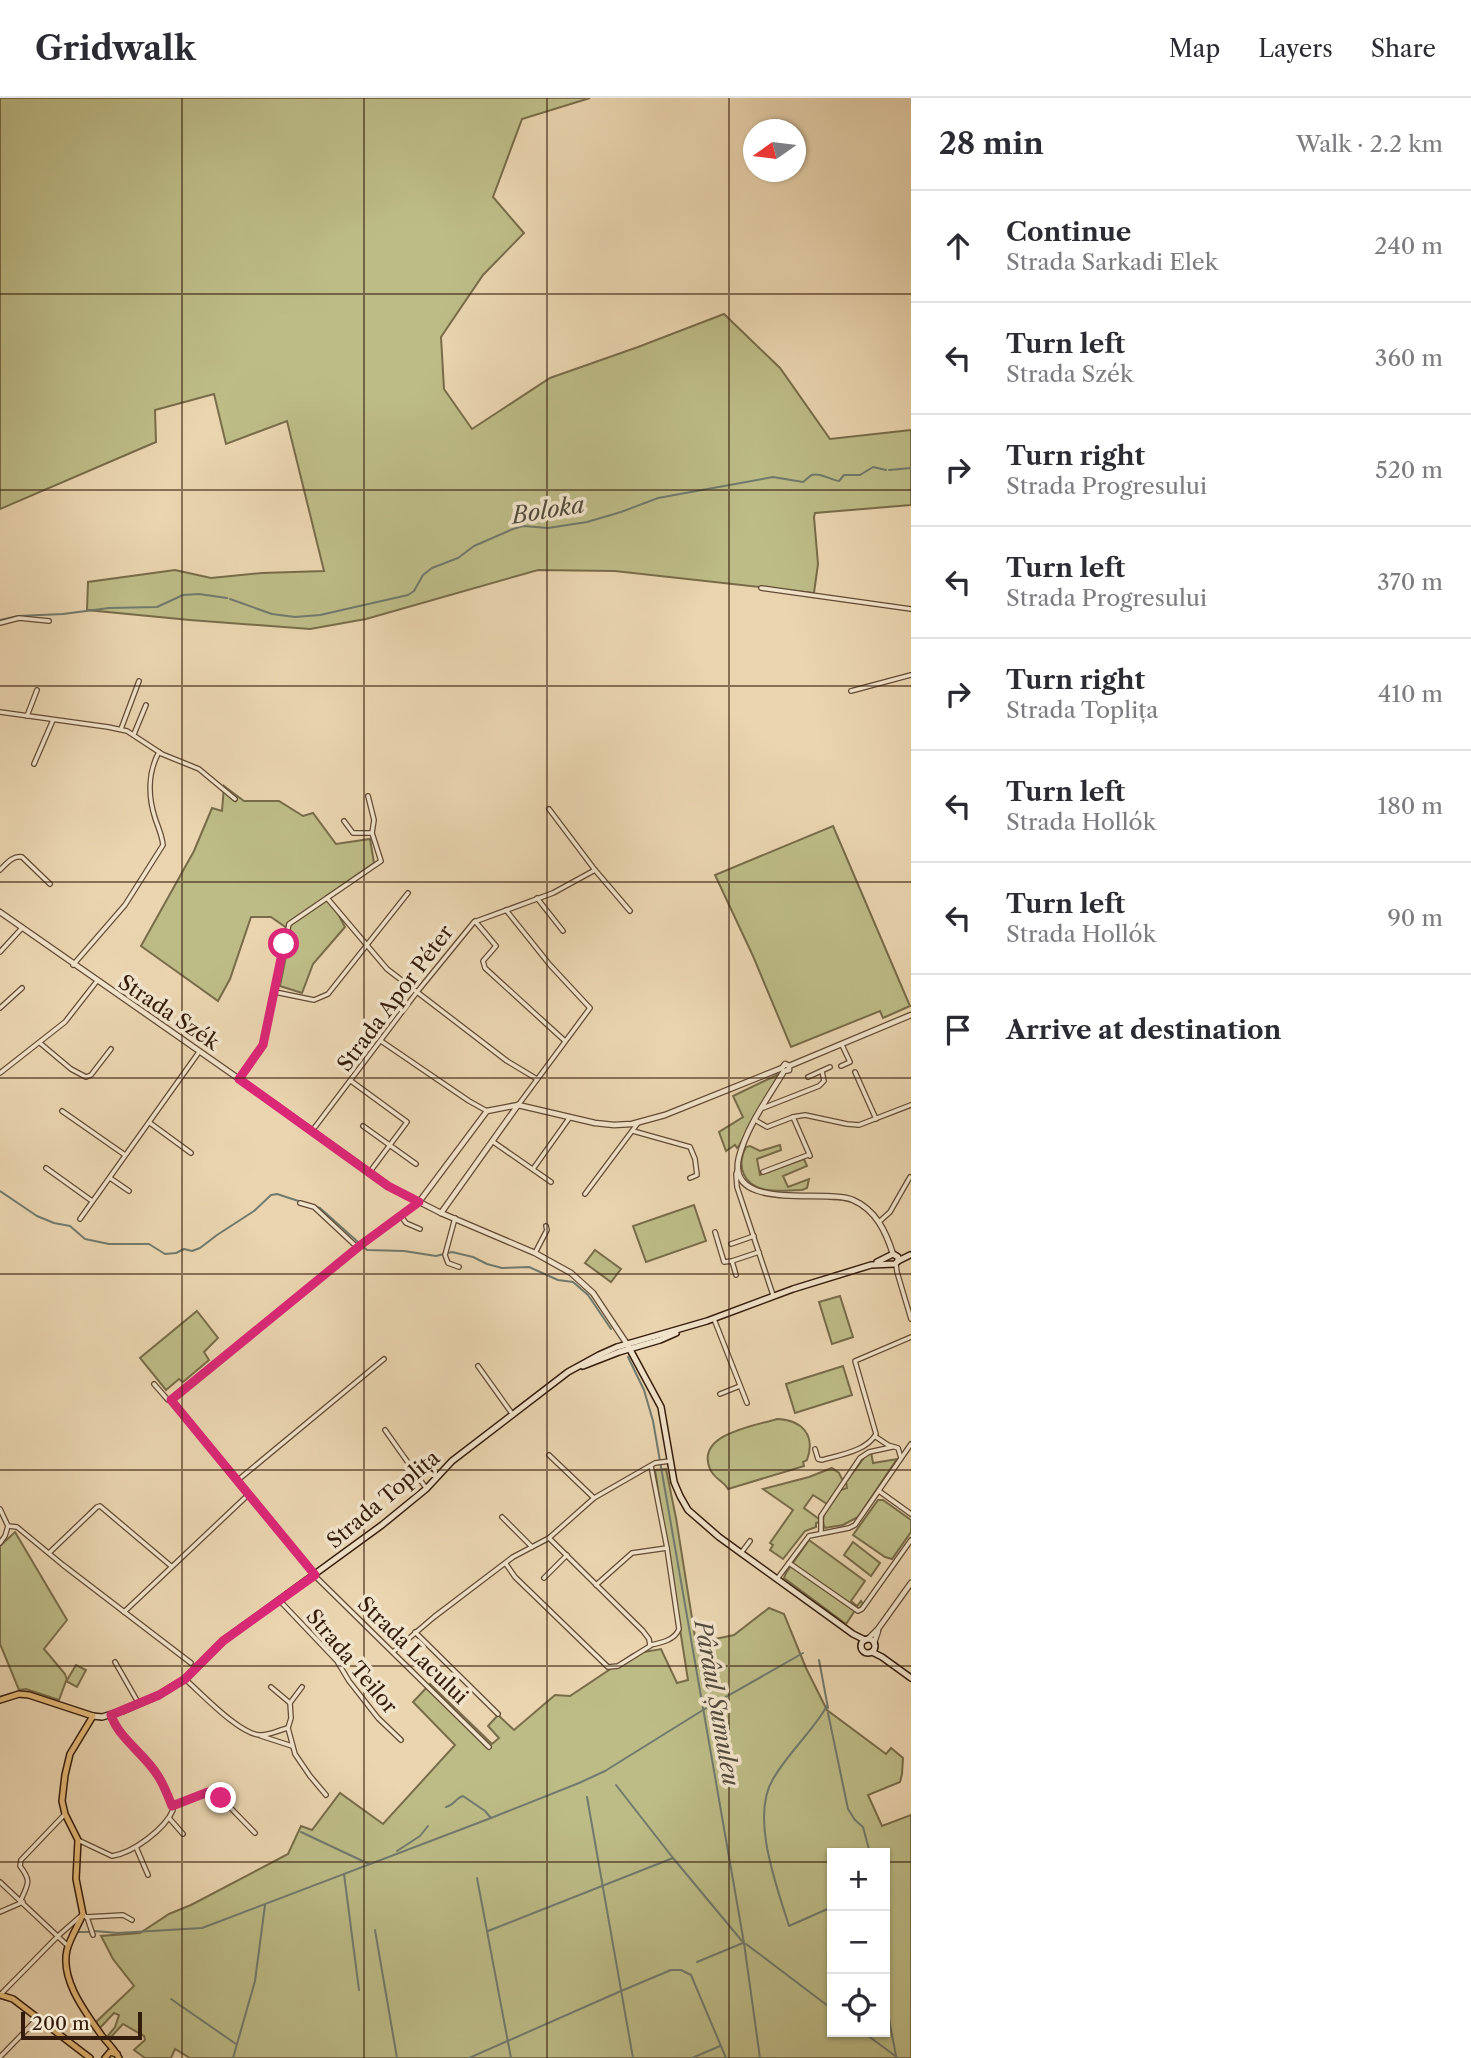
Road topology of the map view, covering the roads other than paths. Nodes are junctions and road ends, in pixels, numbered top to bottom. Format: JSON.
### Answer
{"nodes":[{"id":1,"x":761,"y":588,"type":"dead end"},
{"id":2,"x":911,"y":609,"type":"edge"},
{"id":3,"x":49,"y":621,"type":"dead end"},
{"id":4,"x":0,"y":623,"type":"edge"},
{"id":5,"x":911,"y":675,"type":"edge"},
{"id":6,"x":139,"y":681,"type":"dead end"},
{"id":7,"x":37,"y":690,"type":"dead end"},
{"id":8,"x":850,"y":691,"type":"dead end"},
{"id":9,"x":146,"y":705,"type":"dead end"},
{"id":10,"x":0,"y":712,"type":"edge"},
{"id":11,"x":27,"y":716,"type":"junction"},
{"id":12,"x":53,"y":720,"type":"junction"},
{"id":13,"x":121,"y":729,"type":"junction"},
{"id":14,"x":134,"y":734,"type":"junction"},
{"id":15,"x":159,"y":752,"type":"junction"},
{"id":16,"x":34,"y":764,"type":"dead end"},
{"id":17,"x":368,"y":796,"type":"dead end"},
{"id":18,"x":235,"y":799,"type":"dead end"},
{"id":19,"x":549,"y":809,"type":"dead end"},
{"id":20,"x":344,"y":821,"type":"dead end"},
{"id":21,"x":372,"y":833,"type":"junction"},
{"id":22,"x":0,"y":870,"type":"edge"},
{"id":23,"x":595,"y":870,"type":"junction"},
{"id":24,"x":50,"y":884,"type":"dead end"},
{"id":25,"x":408,"y":893,"type":"dead end"},
{"id":26,"x":327,"y":898,"type":"junction"},
{"id":27,"x":537,"y":898,"type":"junction"},
{"id":28,"x":506,"y":910,"type":"junction"},
{"id":29,"x":630,"y":911,"type":"dead end"},
{"id":30,"x":0,"y":912,"type":"edge"},
{"id":31,"x":475,"y":922,"type":"junction"},
{"id":32,"x":22,"y":928,"type":"junction"},
{"id":33,"x":563,"y":932,"type":"dead end"},
{"id":34,"x":367,"y":946,"type":"junction"},
{"id":35,"x":0,"y":952,"type":"edge"},
{"id":36,"x":73,"y":965,"type":"junction"},
{"id":37,"x":97,"y":981,"type":"junction"},
{"id":38,"x":22,"y":988,"type":"dead end"},
{"id":39,"x":275,"y":992,"type":"junction"},
{"id":40,"x":417,"y":992,"type":"junction"},
{"id":41,"x":0,"y":1008,"type":"edge"},
{"id":42,"x":910,"y":1015,"type":"edge"},
{"id":43,"x":380,"y":1040,"type":"junction"},
{"id":44,"x":40,"y":1042,"type":"junction"},
{"id":45,"x":565,"y":1042,"type":"junction"},
{"id":46,"x":842,"y":1043,"type":"junction"},
{"id":47,"x":111,"y":1049,"type":"dead end"},
{"id":48,"x":199,"y":1052,"type":"junction"},
{"id":49,"x":841,"y":1066,"type":"dead end"},
{"id":50,"x":830,"y":1067,"type":"dead end"},
{"id":51,"x":783,"y":1069,"type":"junction"},
{"id":52,"x":822,"y":1071,"type":"junction"},
{"id":53,"x":855,"y":1072,"type":"dead end"},
{"id":54,"x":0,"y":1073,"type":"edge"},
{"id":55,"x":808,"y":1077,"type":"dead end"},
{"id":56,"x":239,"y":1079,"type":"junction"},
{"id":57,"x":537,"y":1079,"type":"junction"},
{"id":58,"x":351,"y":1081,"type":"junction"},
{"id":59,"x":911,"y":1104,"type":"edge"},
{"id":60,"x":518,"y":1105,"type":"junction"},
{"id":61,"x":762,"y":1108,"type":"junction"},
{"id":62,"x":62,"y":1111,"type":"dead end"},
{"id":63,"x":487,"y":1111,"type":"junction"},
{"id":64,"x":570,"y":1117,"type":"junction"},
{"id":65,"x":793,"y":1117,"type":"junction"},
{"id":66,"x":876,"y":1119,"type":"junction"},
{"id":67,"x":755,"y":1120,"type":"junction"},
{"id":68,"x":150,"y":1123,"type":"junction"},
{"id":69,"x":638,"y":1123,"type":"junction"},
{"id":70,"x":363,"y":1126,"type":"dead end"},
{"id":71,"x":313,"y":1131,"type":"junction"},
{"id":72,"x":633,"y":1131,"type":"junction"},
{"id":73,"x":492,"y":1141,"type":"junction"},
{"id":74,"x":390,"y":1145,"type":"junction"},
{"id":75,"x":191,"y":1153,"type":"dead end"},
{"id":76,"x":125,"y":1155,"type":"junction"},
{"id":77,"x":416,"y":1164,"type":"dead end"},
{"id":78,"x":738,"y":1166,"type":"junction"},
{"id":79,"x":46,"y":1168,"type":"dead end"},
{"id":80,"x":533,"y":1169,"type":"junction"},
{"id":81,"x":369,"y":1172,"type":"junction"},
{"id":82,"x":764,"y":1172,"type":"dead end"},
{"id":83,"x":910,"y":1177,"type":"edge"},
{"id":84,"x":110,"y":1178,"type":"junction"},
{"id":85,"x":690,"y":1178,"type":"dead end"},
{"id":86,"x":551,"y":1182,"type":"dead end"},
{"id":87,"x":129,"y":1191,"type":"dead end"},
{"id":88,"x":585,"y":1194,"type":"dead end"},
{"id":89,"x":92,"y":1201,"type":"junction"},
{"id":90,"x":419,"y":1202,"type":"junction"},
{"id":91,"x":300,"y":1203,"type":"dead end"},
{"id":92,"x":441,"y":1213,"type":"junction"},
{"id":93,"x":401,"y":1216,"type":"junction"},
{"id":94,"x":80,"y":1219,"type":"dead end"},
{"id":95,"x":455,"y":1219,"type":"junction"},
{"id":96,"x":879,"y":1222,"type":"junction"},
{"id":97,"x":546,"y":1226,"type":"dead end"},
{"id":98,"x":421,"y":1229,"type":"dead end"},
{"id":99,"x":715,"y":1232,"type":"dead end"},
{"id":100,"x":754,"y":1236,"type":"junction"},
{"id":101,"x":731,"y":1244,"type":"dead end"},
{"id":102,"x":360,"y":1246,"type":"junction"},
{"id":103,"x":759,"y":1252,"type":"junction"},
{"id":104,"x":535,"y":1253,"type":"junction"},
{"id":105,"x":911,"y":1255,"type":"edge"},
{"id":106,"x":894,"y":1259,"type":"junction"},
{"id":107,"x":732,"y":1261,"type":"junction"},
{"id":108,"x":459,"y":1267,"type":"dead end"},
{"id":109,"x":736,"y":1275,"type":"dead end"},
{"id":110,"x":773,"y":1295,"type":"junction"},
{"id":111,"x":911,"y":1316,"type":"edge"},
{"id":112,"x":714,"y":1319,"type":"junction"},
{"id":113,"x":911,"y":1337,"type":"edge"},
{"id":114,"x":629,"y":1347,"type":"junction"},
{"id":115,"x":384,"y":1359,"type":"dead end"},
{"id":116,"x":478,"y":1366,"type":"dead end"},
{"id":117,"x":154,"y":1384,"type":"dead end"},
{"id":118,"x":740,"y":1386,"type":"junction"},
{"id":119,"x":720,"y":1394,"type":"dead end"},
{"id":120,"x":171,"y":1400,"type":"junction"},
{"id":121,"x":747,"y":1404,"type":"dead end"},
{"id":122,"x":513,"y":1415,"type":"junction"},
{"id":123,"x":385,"y":1430,"type":"dead end"},
{"id":124,"x":876,"y":1437,"type":"junction"},
{"id":125,"x":911,"y":1444,"type":"edge"},
{"id":126,"x":892,"y":1447,"type":"junction"},
{"id":127,"x":815,"y":1449,"type":"dead end"},
{"id":128,"x":550,"y":1455,"type":"dead end"},
{"id":129,"x":901,"y":1458,"type":"junction"},
{"id":130,"x":670,"y":1461,"type":"junction"},
{"id":131,"x":651,"y":1466,"type":"junction"},
{"id":132,"x":238,"y":1480,"type":"junction"},
{"id":133,"x":426,"y":1489,"type":"junction"},
{"id":134,"x":879,"y":1491,"type":"junction"},
{"id":135,"x":249,"y":1494,"type":"junction"},
{"id":136,"x":594,"y":1499,"type":"junction"},
{"id":137,"x":0,"y":1509,"type":"edge"},
{"id":138,"x":911,"y":1514,"type":"edge"},
{"id":139,"x":502,"y":1517,"type":"dead end"},
{"id":140,"x":8,"y":1526,"type":"junction"},
{"id":141,"x":821,"y":1532,"type":"junction"},
{"id":142,"x":550,"y":1538,"type":"junction"},
{"id":143,"x":911,"y":1540,"type":"edge"},
{"id":144,"x":750,"y":1541,"type":"dead end"},
{"id":145,"x":0,"y":1543,"type":"edge"},
{"id":146,"x":532,"y":1547,"type":"junction"},
{"id":147,"x":667,"y":1548,"type":"junction"},
{"id":148,"x":48,"y":1553,"type":"junction"},
{"id":149,"x":741,"y":1553,"type":"junction"},
{"id":150,"x":567,"y":1555,"type":"junction"},
{"id":151,"x":789,"y":1563,"type":"junction"},
{"id":152,"x":506,"y":1564,"type":"junction"},
{"id":153,"x":171,"y":1566,"type":"junction"},
{"id":154,"x":315,"y":1575,"type":"junction"},
{"id":155,"x":544,"y":1578,"type":"dead end"},
{"id":156,"x":777,"y":1579,"type":"junction"},
{"id":157,"x":911,"y":1583,"type":"edge"},
{"id":158,"x":596,"y":1585,"type":"junction"},
{"id":159,"x":281,"y":1601,"type":"junction"},
{"id":160,"x":124,"y":1612,"type":"junction"},
{"id":161,"x":878,"y":1629,"type":"junction"},
{"id":162,"x":415,"y":1632,"type":"junction"},
{"id":163,"x":865,"y":1641,"type":"junction"},
{"id":164,"x":650,"y":1646,"type":"junction"},
{"id":165,"x":874,"y":1648,"type":"junction"},
{"id":166,"x":393,"y":1652,"type":"junction"},
{"id":167,"x":115,"y":1662,"type":"dead end"},
{"id":168,"x":191,"y":1663,"type":"dead end"},
{"id":169,"x":911,"y":1678,"type":"edge"},
{"id":170,"x":185,"y":1679,"type":"junction"},
{"id":171,"x":302,"y":1687,"type":"dead end"},
{"id":172,"x":271,"y":1688,"type":"dead end"},
{"id":173,"x":0,"y":1700,"type":"edge"},
{"id":174,"x":290,"y":1703,"type":"junction"},
{"id":175,"x":139,"y":1704,"type":"junction"},
{"id":176,"x":498,"y":1714,"type":"dead end"},
{"id":177,"x":111,"y":1715,"type":"junction"},
{"id":178,"x":93,"y":1716,"type":"junction"},
{"id":179,"x":288,"y":1728,"type":"junction"},
{"id":180,"x":260,"y":1735,"type":"junction"},
{"id":181,"x":401,"y":1740,"type":"dead end"},
{"id":182,"x":292,"y":1746,"type":"junction"},
{"id":183,"x":489,"y":1746,"type":"dead end"},
{"id":184,"x":326,"y":1795,"type":"dead end"},
{"id":185,"x":172,"y":1806,"type":"junction"},
{"id":186,"x":65,"y":1814,"type":"junction"},
{"id":187,"x":169,"y":1818,"type":"junction"},
{"id":188,"x":183,"y":1833,"type":"dead end"},
{"id":189,"x":254,"y":1833,"type":"dead end"},
{"id":190,"x":78,"y":1840,"type":"junction"},
{"id":191,"x":136,"y":1847,"type":"junction"},
{"id":192,"x":148,"y":1875,"type":"dead end"},
{"id":193,"x":0,"y":1882,"type":"edge"},
{"id":194,"x":22,"y":1901,"type":"junction"},
{"id":195,"x":0,"y":1912,"type":"edge"},
{"id":196,"x":85,"y":1915,"type":"junction"},
{"id":197,"x":132,"y":1920,"type":"dead end"},
{"id":198,"x":93,"y":1935,"type":"dead end"},
{"id":199,"x":58,"y":1936,"type":"junction"},
{"id":200,"x":68,"y":1946,"type":"junction"},
{"id":201,"x":0,"y":1995,"type":"edge"},
{"id":202,"x":38,"y":2018,"type":"junction"},
{"id":203,"x":119,"y":2056,"type":"edge"},
{"id":204,"x":0,"y":2057,"type":"edge"},
{"id":205,"x":85,"y":2057,"type":"edge"},
{"id":206,"x":105,"y":2058,"type":"edge"}],
"edges":[{"from":1,"to":2,"type":"street"},
{"from":3,"to":4,"type":"street"},
{"from":5,"to":8,"type":"street"},
{"from":6,"to":13,"type":"street"},
{"from":7,"to":11,"type":"street"},
{"from":9,"to":14,"type":"street"},
{"from":10,"to":11,"type":"street"},
{"from":11,"to":12,"type":"street"},
{"from":12,"to":13,"type":"street"},
{"from":12,"to":16,"type":"street"},
{"from":13,"to":14,"type":"street"},
{"from":14,"to":15,"type":"street"},
{"from":15,"to":18,"type":"street"},
{"from":15,"to":36,"type":"street"},
{"from":17,"to":21,"type":"street"},
{"from":19,"to":23,"type":"street"},
{"from":20,"to":21,"type":"street"},
{"from":21,"to":26,"type":"street"},
{"from":22,"to":24,"type":"street"},
{"from":23,"to":27,"type":"street","name":"Strada Apor Péter"},
{"from":23,"to":29,"type":"street"},
{"from":25,"to":34,"type":"street"},
{"from":26,"to":34,"type":"street"},
{"from":26,"to":39,"type":"street"},
{"from":27,"to":28,"type":"street","name":"Strada Apor Péter"},
{"from":27,"to":33,"type":"street"},
{"from":28,"to":31,"type":"street","name":"Strada Apor Péter"},
{"from":28,"to":45,"type":"street"},
{"from":30,"to":32,"type":"street","name":"Strada Szék"},
{"from":31,"to":40,"type":"street","name":"Strada Apor Péter"},
{"from":31,"to":45,"type":"street"},
{"from":32,"to":35,"type":"street"},
{"from":32,"to":36,"type":"street","name":"Strada Szék"},
{"from":34,"to":39,"type":"street"},
{"from":34,"to":40,"type":"street"},
{"from":36,"to":37,"type":"street","name":"Strada Szék"},
{"from":37,"to":44,"type":"street"},
{"from":37,"to":48,"type":"street","name":"Strada Szék"},
{"from":38,"to":41,"type":"street"},
{"from":39,"to":56,"type":"street"},
{"from":40,"to":43,"type":"street","name":"Strada Apor Péter"},
{"from":40,"to":57,"type":"street"},
{"from":42,"to":46,"type":"street"},
{"from":43,"to":58,"type":"street","name":"Strada Apor Péter"},
{"from":43,"to":63,"type":"street"},
{"from":44,"to":47,"type":"street"},
{"from":44,"to":54,"type":"street"},
{"from":45,"to":57,"type":"street"},
{"from":46,"to":49,"type":"street"},
{"from":46,"to":51,"type":"street"},
{"from":48,"to":56,"type":"street","name":"Strada Szék"},
{"from":48,"to":68,"type":"street"},
{"from":50,"to":52,"type":"street"},
{"from":51,"to":61,"type":"street"},
{"from":51,"to":69,"type":"street"},
{"from":52,"to":55,"type":"street"},
{"from":52,"to":61,"type":"street"},
{"from":53,"to":66,"type":"street"},
{"from":56,"to":71,"type":"street","name":"Strada Szék"},
{"from":57,"to":60,"type":"street"},
{"from":58,"to":71,"type":"street","name":"Strada Apor Péter"},
{"from":58,"to":74,"type":"street"},
{"from":59,"to":66,"type":"street"},
{"from":60,"to":63,"type":"street"},
{"from":60,"to":64,"type":"street"},
{"from":60,"to":73,"type":"street"},
{"from":61,"to":67,"type":"street"},
{"from":62,"to":76,"type":"street"},
{"from":63,"to":90,"type":"street"},
{"from":64,"to":69,"type":"street"},
{"from":64,"to":80,"type":"street"},
{"from":65,"to":66,"type":"street"},
{"from":65,"to":67,"type":"street"},
{"from":65,"to":82,"type":"street"},
{"from":67,"to":78,"type":"street"},
{"from":68,"to":75,"type":"street"},
{"from":68,"to":76,"type":"street"},
{"from":69,"to":72,"type":"street"},
{"from":70,"to":74,"type":"street"},
{"from":71,"to":81,"type":"street","name":"Strada Szék"},
{"from":72,"to":85,"type":"street"},
{"from":72,"to":88,"type":"street"},
{"from":73,"to":80,"type":"street"},
{"from":73,"to":92,"type":"street"},
{"from":74,"to":77,"type":"street"},
{"from":74,"to":81,"type":"street"},
{"from":76,"to":84,"type":"street"},
{"from":78,"to":96,"type":"street"},
{"from":78,"to":100,"type":"street"},
{"from":79,"to":89,"type":"street"},
{"from":80,"to":86,"type":"street"},
{"from":81,"to":90,"type":"street","name":"Strada Szék"},
{"from":83,"to":96,"type":"street"},
{"from":84,"to":87,"type":"street"},
{"from":84,"to":89,"type":"street"},
{"from":89,"to":94,"type":"street"},
{"from":90,"to":92,"type":"street","name":"Strada Szék"},
{"from":90,"to":93,"type":"street"},
{"from":91,"to":102,"type":"street"},
{"from":92,"to":95,"type":"street","name":"Strada Szék"},
{"from":93,"to":98,"type":"street"},
{"from":93,"to":102,"type":"street"},
{"from":95,"to":104,"type":"street","name":"Strada Szék"},
{"from":95,"to":108,"type":"street"},
{"from":96,"to":106,"type":"street"},
{"from":97,"to":104,"type":"street"},
{"from":99,"to":107,"type":"street"},
{"from":100,"to":101,"type":"street"},
{"from":100,"to":103,"type":"street"},
{"from":102,"to":120,"type":"street"},
{"from":103,"to":107,"type":"street"},
{"from":103,"to":110,"type":"street"},
{"from":104,"to":114,"type":"street","name":"Strada Szék"},
{"from":105,"to":106,"type":"main road"},
{"from":106,"to":110,"type":"main road","name":"Strada Toplița"},
{"from":106,"to":111,"type":"street"},
{"from":107,"to":109,"type":"street"},
{"from":110,"to":112,"type":"main road","name":"Strada Toplița"},
{"from":112,"to":114,"type":"main road","name":"Strada Toplița"},
{"from":112,"to":118,"type":"street"},
{"from":113,"to":124,"type":"street"},
{"from":114,"to":122,"type":"main road","name":"Strada Toplița"},
{"from":114,"to":130,"type":"main road"},
{"from":115,"to":132,"type":"street"},
{"from":116,"to":122,"type":"street"},
{"from":117,"to":120,"type":"street","name":"Strada Lacului"},
{"from":118,"to":119,"type":"street"},
{"from":118,"to":121,"type":"street"},
{"from":120,"to":132,"type":"street","name":"Strada Lacului"},
{"from":122,"to":133,"type":"main road","name":"Strada Toplița"},
{"from":123,"to":133,"type":"street"},
{"from":124,"to":126,"type":"street"},
{"from":124,"to":127,"type":"street"},
{"from":125,"to":129,"type":"street"},
{"from":126,"to":129,"type":"street"},
{"from":126,"to":141,"type":"street"},
{"from":128,"to":136,"type":"street"},
{"from":129,"to":134,"type":"street"},
{"from":130,"to":131,"type":"street"},
{"from":130,"to":149,"type":"main road"},
{"from":131,"to":136,"type":"street"},
{"from":131,"to":147,"type":"street"},
{"from":132,"to":135,"type":"street","name":"Strada Lacului"},
{"from":133,"to":154,"type":"main road","name":"Strada Toplița"},
{"from":134,"to":138,"type":"street"},
{"from":134,"to":141,"type":"street"},
{"from":135,"to":153,"type":"street"},
{"from":135,"to":154,"type":"street","name":"Strada Lacului"},
{"from":136,"to":142,"type":"street"},
{"from":137,"to":140,"type":"street"},
{"from":139,"to":146,"type":"street"},
{"from":140,"to":145,"type":"street"},
{"from":140,"to":148,"type":"street"},
{"from":141,"to":151,"type":"street"},
{"from":142,"to":146,"type":"street"},
{"from":142,"to":150,"type":"street"},
{"from":143,"to":151,"type":"street"},
{"from":144,"to":149,"type":"street"},
{"from":146,"to":152,"type":"street"},
{"from":147,"to":158,"type":"street"},
{"from":147,"to":164,"type":"street"},
{"from":148,"to":153,"type":"street"},
{"from":148,"to":160,"type":"street"},
{"from":149,"to":156,"type":"main road"},
{"from":150,"to":155,"type":"street"},
{"from":150,"to":158,"type":"street"},
{"from":151,"to":156,"type":"street"},
{"from":152,"to":162,"type":"street"},
{"from":152,"to":164,"type":"street"},
{"from":153,"to":160,"type":"street"},
{"from":154,"to":159,"type":"main road","name":"Strada Toplița"},
{"from":154,"to":166,"type":"street","name":"Strada Lacului"},
{"from":156,"to":163,"type":"main road"},
{"from":157,"to":161,"type":"street"},
{"from":158,"to":164,"type":"street"},
{"from":159,"to":170,"type":"main road","name":"Strada Toplița"},
{"from":159,"to":181,"type":"street","name":"Strada Teilor"},
{"from":160,"to":168,"type":"street"},
{"from":161,"to":163,"type":"street"},
{"from":161,"to":165,"type":"street"},
{"from":162,"to":166,"type":"street"},
{"from":162,"to":176,"type":"street"},
{"from":163,"to":165,"type":"main road"},
{"from":163,"to":165,"type":"main road"},
{"from":165,"to":169,"type":"main road"},
{"from":166,"to":183,"type":"street","name":"Strada Lacului"},
{"from":167,"to":175,"type":"street"},
{"from":170,"to":175,"type":"main road","name":"Strada Toplița"},
{"from":170,"to":180,"type":"street"},
{"from":171,"to":174,"type":"street"},
{"from":172,"to":174,"type":"street"},
{"from":173,"to":178,"type":"main road","name":"Strada Toplița"},
{"from":174,"to":179,"type":"street"},
{"from":175,"to":177,"type":"main road","name":"Strada Toplița"},
{"from":177,"to":178,"type":"main road","name":"Strada Toplița"},
{"from":177,"to":185,"type":"street"},
{"from":178,"to":186,"type":"main road"},
{"from":179,"to":180,"type":"street"},
{"from":179,"to":182,"type":"street"},
{"from":180,"to":182,"type":"street"},
{"from":182,"to":184,"type":"street"},
{"from":185,"to":187,"type":"street"},
{"from":185,"to":189,"type":"street"},
{"from":186,"to":190,"type":"main road"},
{"from":186,"to":194,"type":"street"},
{"from":187,"to":188,"type":"street"},
{"from":187,"to":191,"type":"street"},
{"from":190,"to":191,"type":"street"},
{"from":190,"to":196,"type":"main road"},
{"from":191,"to":192,"type":"street"},
{"from":193,"to":194,"type":"street"},
{"from":194,"to":195,"type":"street"},
{"from":194,"to":199,"type":"street"},
{"from":196,"to":197,"type":"street"},
{"from":196,"to":198,"type":"street"},
{"from":196,"to":199,"type":"street"},
{"from":196,"to":200,"type":"main road"},
{"from":199,"to":200,"type":"street"},
{"from":199,"to":201,"type":"street"},
{"from":200,"to":203,"type":"main road"},
{"from":201,"to":202,"type":"main road"},
{"from":202,"to":204,"type":"street"},
{"from":202,"to":205,"type":"main road"},
{"from":203,"to":206,"type":"main road"}]}
